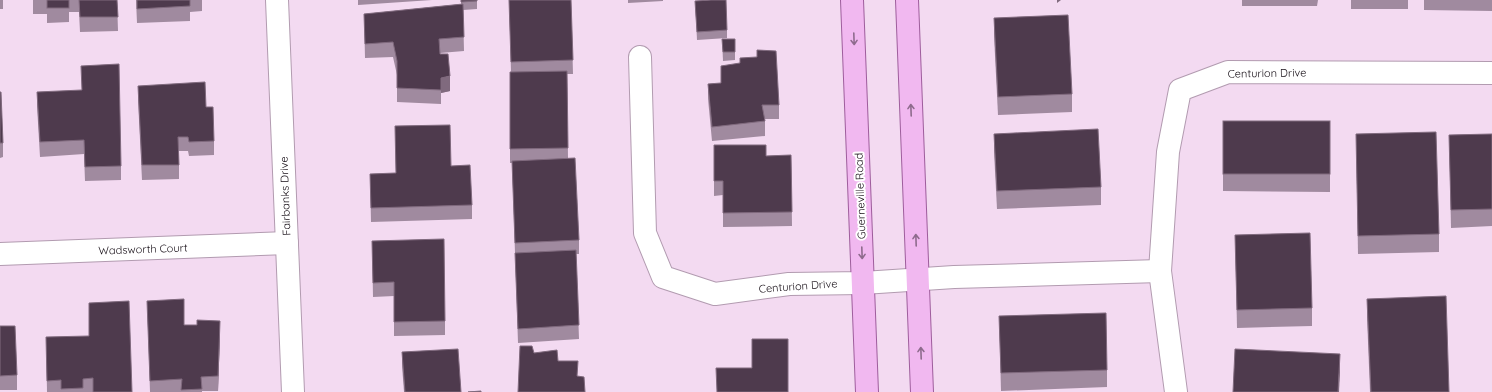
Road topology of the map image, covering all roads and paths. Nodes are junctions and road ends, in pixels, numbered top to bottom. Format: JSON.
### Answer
{"nodes":[{"id":1,"x":277,"y":0,"type":"edge"},
{"id":2,"x":852,"y":0,"type":"edge"},
{"id":3,"x":907,"y":0,"type":"edge"},
{"id":4,"x":640,"y":57,"type":"dead end"},
{"id":5,"x":1492,"y":73,"type":"edge"},
{"id":6,"x":287,"y":243,"type":"junction"},
{"id":7,"x":0,"y":254,"type":"edge"},
{"id":8,"x":1160,"y":271,"type":"junction"},
{"id":9,"x":918,"y":279,"type":"junction"},
{"id":10,"x":863,"y":283,"type":"junction"},
{"id":11,"x":293,"y":392,"type":"edge"},
{"id":12,"x":867,"y":392,"type":"edge"},
{"id":13,"x":922,"y":392,"type":"edge"},
{"id":14,"x":1176,"y":392,"type":"edge"}],
"edges":[{"from":1,"to":6,"type":"street","name":"Fairbanks Drive"},
{"from":2,"to":10,"type":"main road","name":"Guerneville Road","one_way":true},
{"from":9,"to":3,"type":"main road","one_way":true},
{"from":4,"to":10,"type":"street","name":"Centurion Drive"},
{"from":5,"to":8,"type":"street","name":"Centurion Drive"},
{"from":6,"to":7,"type":"street","name":"Wadsworth Court"},
{"from":6,"to":11,"type":"street","name":"Fairbanks Drive"},
{"from":8,"to":9,"type":"street","name":"Centurion Drive"},
{"from":8,"to":14,"type":"street","name":"Centurion Drive"},
{"from":9,"to":10,"type":"street","name":"Centurion Drive"},
{"from":13,"to":9,"type":"main road","one_way":true},
{"from":10,"to":12,"type":"main road","name":"Guerneville Road"}]}
